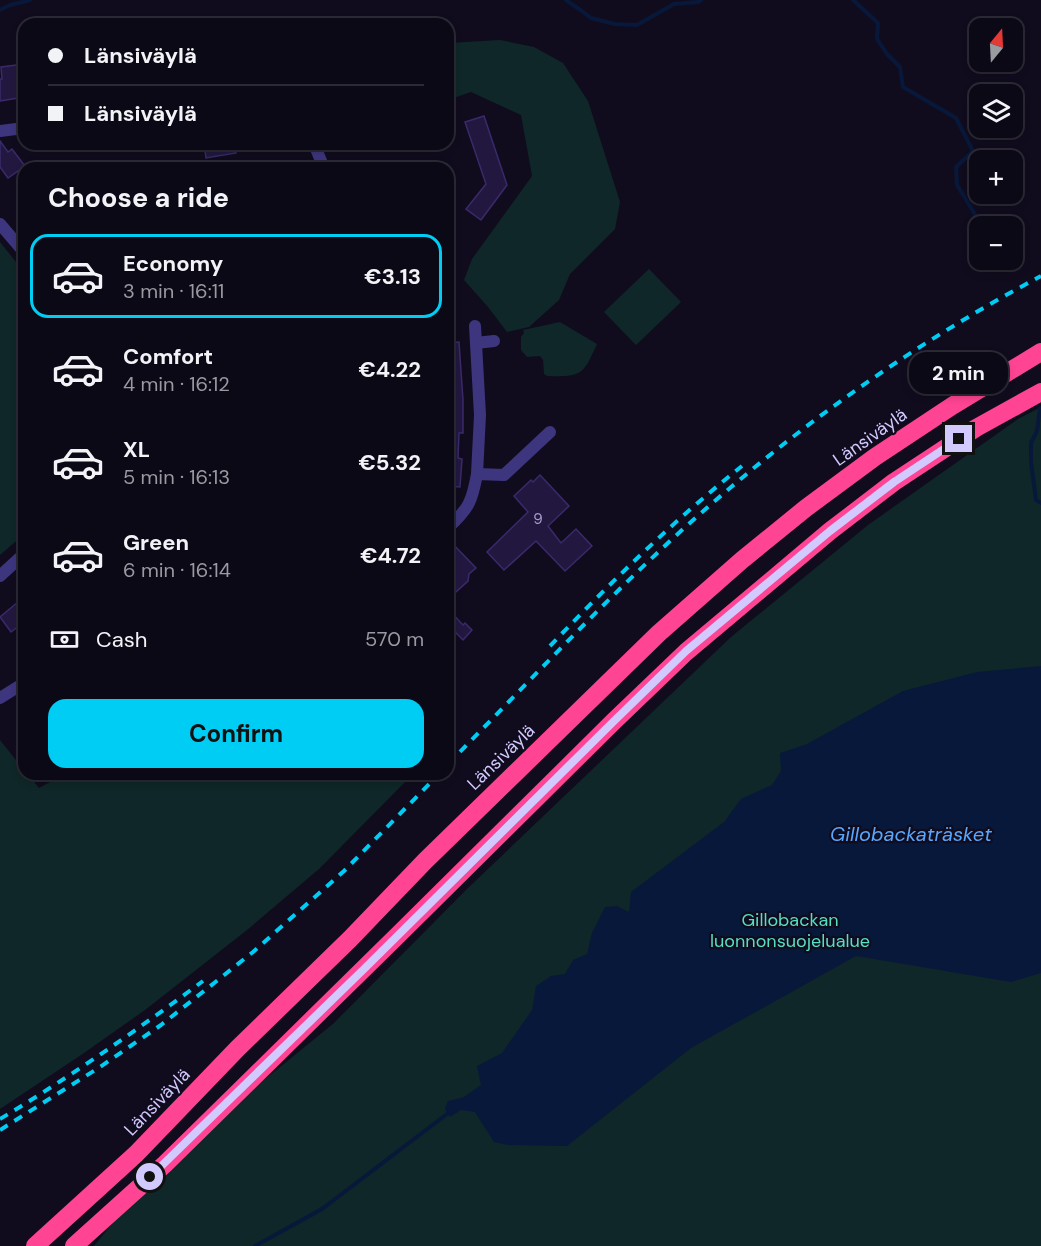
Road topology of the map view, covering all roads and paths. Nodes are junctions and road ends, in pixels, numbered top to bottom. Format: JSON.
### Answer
{"nodes":[{"id":1,"x":18,"y":129,"type":"edge"},
{"id":2,"x":0,"y":131,"type":"edge"},
{"id":3,"x":0,"y":224,"type":"edge"},
{"id":4,"x":18,"y":245,"type":"edge"},
{"id":5,"x":476,"y":326,"type":"dead end"},
{"id":6,"x":494,"y":341,"type":"dead end"},
{"id":7,"x":476,"y":343,"type":"junction"},
{"id":8,"x":1041,"y":352,"type":"edge"},
{"id":9,"x":1041,"y":392,"type":"edge"},
{"id":10,"x":550,"y":432,"type":"dead end"},
{"id":11,"x":477,"y":474,"type":"junction"},
{"id":12,"x":454,"y":522,"type":"edge"},
{"id":13,"x":18,"y":560,"type":"edge"},
{"id":14,"x":0,"y":576,"type":"edge"},
{"id":15,"x":18,"y":687,"type":"edge"},
{"id":16,"x":0,"y":698,"type":"edge"},
{"id":17,"x":35,"y":1246,"type":"edge"},
{"id":18,"x":74,"y":1246,"type":"edge"}],
"edges":[{"from":1,"to":2,"type":"street"},
{"from":3,"to":4,"type":"street"},
{"from":5,"to":7,"type":"street"},
{"from":6,"to":7,"type":"street"},
{"from":7,"to":11,"type":"street"},
{"from":8,"to":17,"type":"highway","name":"Länsiväylä"},
{"from":9,"to":18,"type":"highway"},
{"from":10,"to":11,"type":"street"},
{"from":11,"to":12,"type":"street"},
{"from":13,"to":14,"type":"street"},
{"from":15,"to":16,"type":"street"}]}
